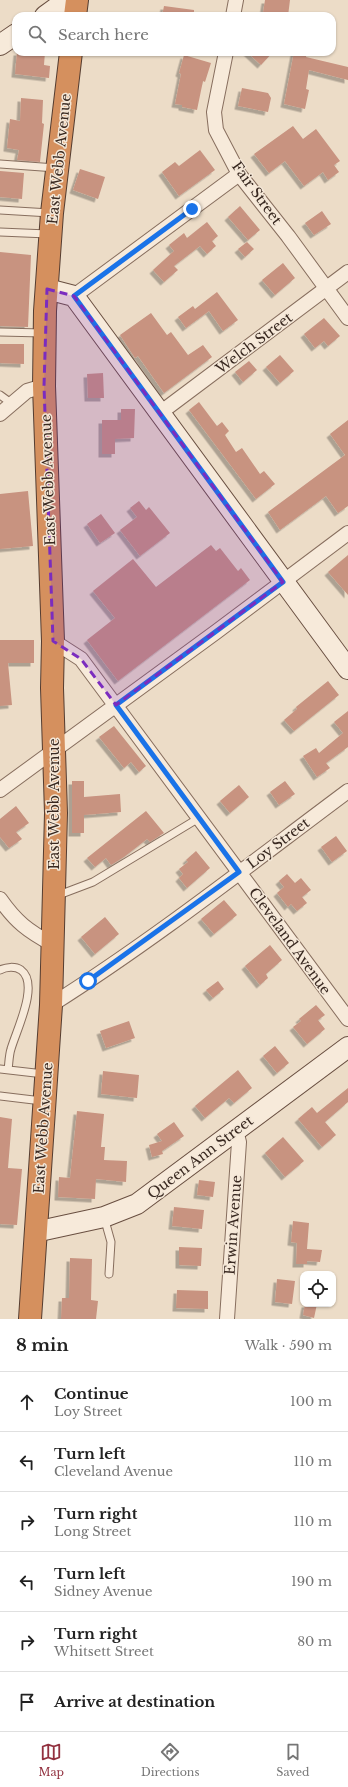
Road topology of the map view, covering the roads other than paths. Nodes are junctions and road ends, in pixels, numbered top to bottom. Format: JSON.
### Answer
{"nodes":[{"id":1,"x":67,"y":0,"type":"edge"},
{"id":2,"x":77,"y":0,"type":"edge"},
{"id":3,"x":50,"y":12,"type":"edge"},
{"id":4,"x":76,"y":12,"type":"edge"},
{"id":5,"x":12,"y":37,"type":"edge"},
{"id":6,"x":0,"y":45,"type":"edge"},
{"id":7,"x":70,"y":56,"type":"edge"},
{"id":8,"x":225,"y":56,"type":"edge"},
{"id":9,"x":0,"y":164,"type":"edge"},
{"id":10,"x":57,"y":168,"type":"junction"},
{"id":11,"x":240,"y":174,"type":"junction"},
{"id":12,"x":0,"y":210,"type":"edge"},
{"id":13,"x":52,"y":213,"type":"junction"},
{"id":14,"x":0,"y":232,"type":"edge"},
{"id":15,"x":51,"y":234,"type":"junction"},
{"id":16,"x":348,"y":272,"type":"edge"},
{"id":17,"x":47,"y":289,"type":"junction"},
{"id":18,"x":326,"y":289,"type":"junction"},
{"id":19,"x":74,"y":296,"type":"junction"},
{"id":20,"x":348,"y":318,"type":"edge"},
{"id":21,"x":0,"y":332,"type":"edge"},
{"id":22,"x":45,"y":333,"type":"junction"},
{"id":23,"x":44,"y":386,"type":"junction"},
{"id":24,"x":5,"y":399,"type":"edge"},
{"id":25,"x":160,"y":412,"type":"junction"},
{"id":26,"x":0,"y":414,"type":"edge"},
{"id":27,"x":348,"y":533,"type":"edge"},
{"id":28,"x":283,"y":582,"type":"junction"},
{"id":29,"x":52,"y":641,"type":"junction"},
{"id":30,"x":348,"y":670,"type":"edge"},
{"id":31,"x":116,"y":705,"type":"junction"},
{"id":32,"x":54,"y":750,"type":"junction"},
{"id":33,"x":0,"y":790,"type":"edge"},
{"id":34,"x":348,"y":791,"type":"edge"},
{"id":35,"x":199,"y":818,"type":"junction"},
{"id":36,"x":239,"y":872,"type":"junction"},
{"id":37,"x":54,"y":897,"type":"junction"},
{"id":38,"x":0,"y":899,"type":"edge"},
{"id":39,"x":52,"y":944,"type":"junction"},
{"id":40,"x":0,"y":970,"type":"edge"},
{"id":41,"x":51,"y":1005,"type":"junction"},
{"id":42,"x":348,"y":1019,"type":"edge"},
{"id":43,"x":348,"y":1047,"type":"edge"},
{"id":44,"x":0,"y":1069,"type":"edge"},
{"id":45,"x":8,"y":1070,"type":"junction"},
{"id":46,"x":46,"y":1074,"type":"junction"},
{"id":47,"x":0,"y":1096,"type":"edge"},
{"id":48,"x":44,"y":1102,"type":"junction"},
{"id":49,"x":236,"y":1131,"type":"junction"},
{"id":50,"x":104,"y":1218,"type":"junction"},
{"id":51,"x":35,"y":1232,"type":"junction"},
{"id":52,"x":109,"y":1274,"type":"dead end"},
{"id":53,"x":30,"y":1319,"type":"edge"},
{"id":54,"x":228,"y":1319,"type":"edge"}],
"edges":[{"from":1,"to":3,"type":"street"},
{"from":2,"to":4,"type":"highway"},
{"from":5,"to":6,"type":"street"},
{"from":7,"to":10,"type":"highway","name":"East Webb Avenue"},
{"from":8,"to":11,"type":"street","name":"Fair Street"},
{"from":9,"to":10,"type":"lane"},
{"from":10,"to":13,"type":"highway","name":"East Webb Avenue"},
{"from":11,"to":18,"type":"street","name":"Fair Street"},
{"from":11,"to":19,"type":"street"},
{"from":12,"to":13,"type":"lane"},
{"from":13,"to":15,"type":"highway","name":"East Webb Avenue"},
{"from":14,"to":15,"type":"lane"},
{"from":15,"to":17,"type":"highway","name":"East Webb Avenue"},
{"from":16,"to":18,"type":"street","name":"Welch Street"},
{"from":17,"to":19,"type":"street"},
{"from":17,"to":22,"type":"highway","name":"East Webb Avenue"},
{"from":18,"to":20,"type":"street","name":"Fair Street"},
{"from":18,"to":25,"type":"street","name":"Welch Street"},
{"from":19,"to":25,"type":"street"},
{"from":21,"to":22,"type":"lane"},
{"from":22,"to":23,"type":"highway","name":"East Webb Avenue"},
{"from":23,"to":24,"type":"street"},
{"from":23,"to":29,"type":"highway","name":"East Webb Avenue"},
{"from":24,"to":26,"type":"street"},
{"from":25,"to":28,"type":"street"},
{"from":27,"to":28,"type":"street"},
{"from":28,"to":30,"type":"street"},
{"from":28,"to":31,"type":"street"},
{"from":29,"to":31,"type":"street","name":"Cleveland Avenue"},
{"from":29,"to":32,"type":"highway","name":"East Webb Avenue"},
{"from":31,"to":32,"type":"street"},
{"from":31,"to":35,"type":"street","name":"Cleveland Avenue"},
{"from":32,"to":33,"type":"street"},
{"from":32,"to":37,"type":"highway","name":"East Webb Avenue"},
{"from":34,"to":36,"type":"street","name":"Loy Street"},
{"from":35,"to":36,"type":"street","name":"Cleveland Avenue"},
{"from":35,"to":37,"type":"lane"},
{"from":36,"to":41,"type":"street","name":"Loy Street"},
{"from":36,"to":42,"type":"street","name":"Cleveland Avenue"},
{"from":37,"to":39,"type":"highway","name":"East Webb Avenue"},
{"from":38,"to":39,"type":"street"},
{"from":39,"to":41,"type":"highway","name":"East Webb Avenue"},
{"from":40,"to":45,"type":"lane"},
{"from":41,"to":46,"type":"highway","name":"East Webb Avenue"},
{"from":43,"to":49,"type":"street","name":"Queen Ann Street"},
{"from":44,"to":45,"type":"lane"},
{"from":45,"to":46,"type":"lane"},
{"from":46,"to":48,"type":"highway","name":"East Webb Avenue"},
{"from":47,"to":48,"type":"lane"},
{"from":48,"to":51,"type":"highway","name":"East Webb Avenue"},
{"from":49,"to":50,"type":"street","name":"Queen Ann Street"},
{"from":49,"to":54,"type":"street","name":"Erwin Avenue"},
{"from":50,"to":51,"type":"street","name":"Queen Ann Street"},
{"from":50,"to":52,"type":"lane"},
{"from":51,"to":53,"type":"highway","name":"East Webb Avenue"}]}
